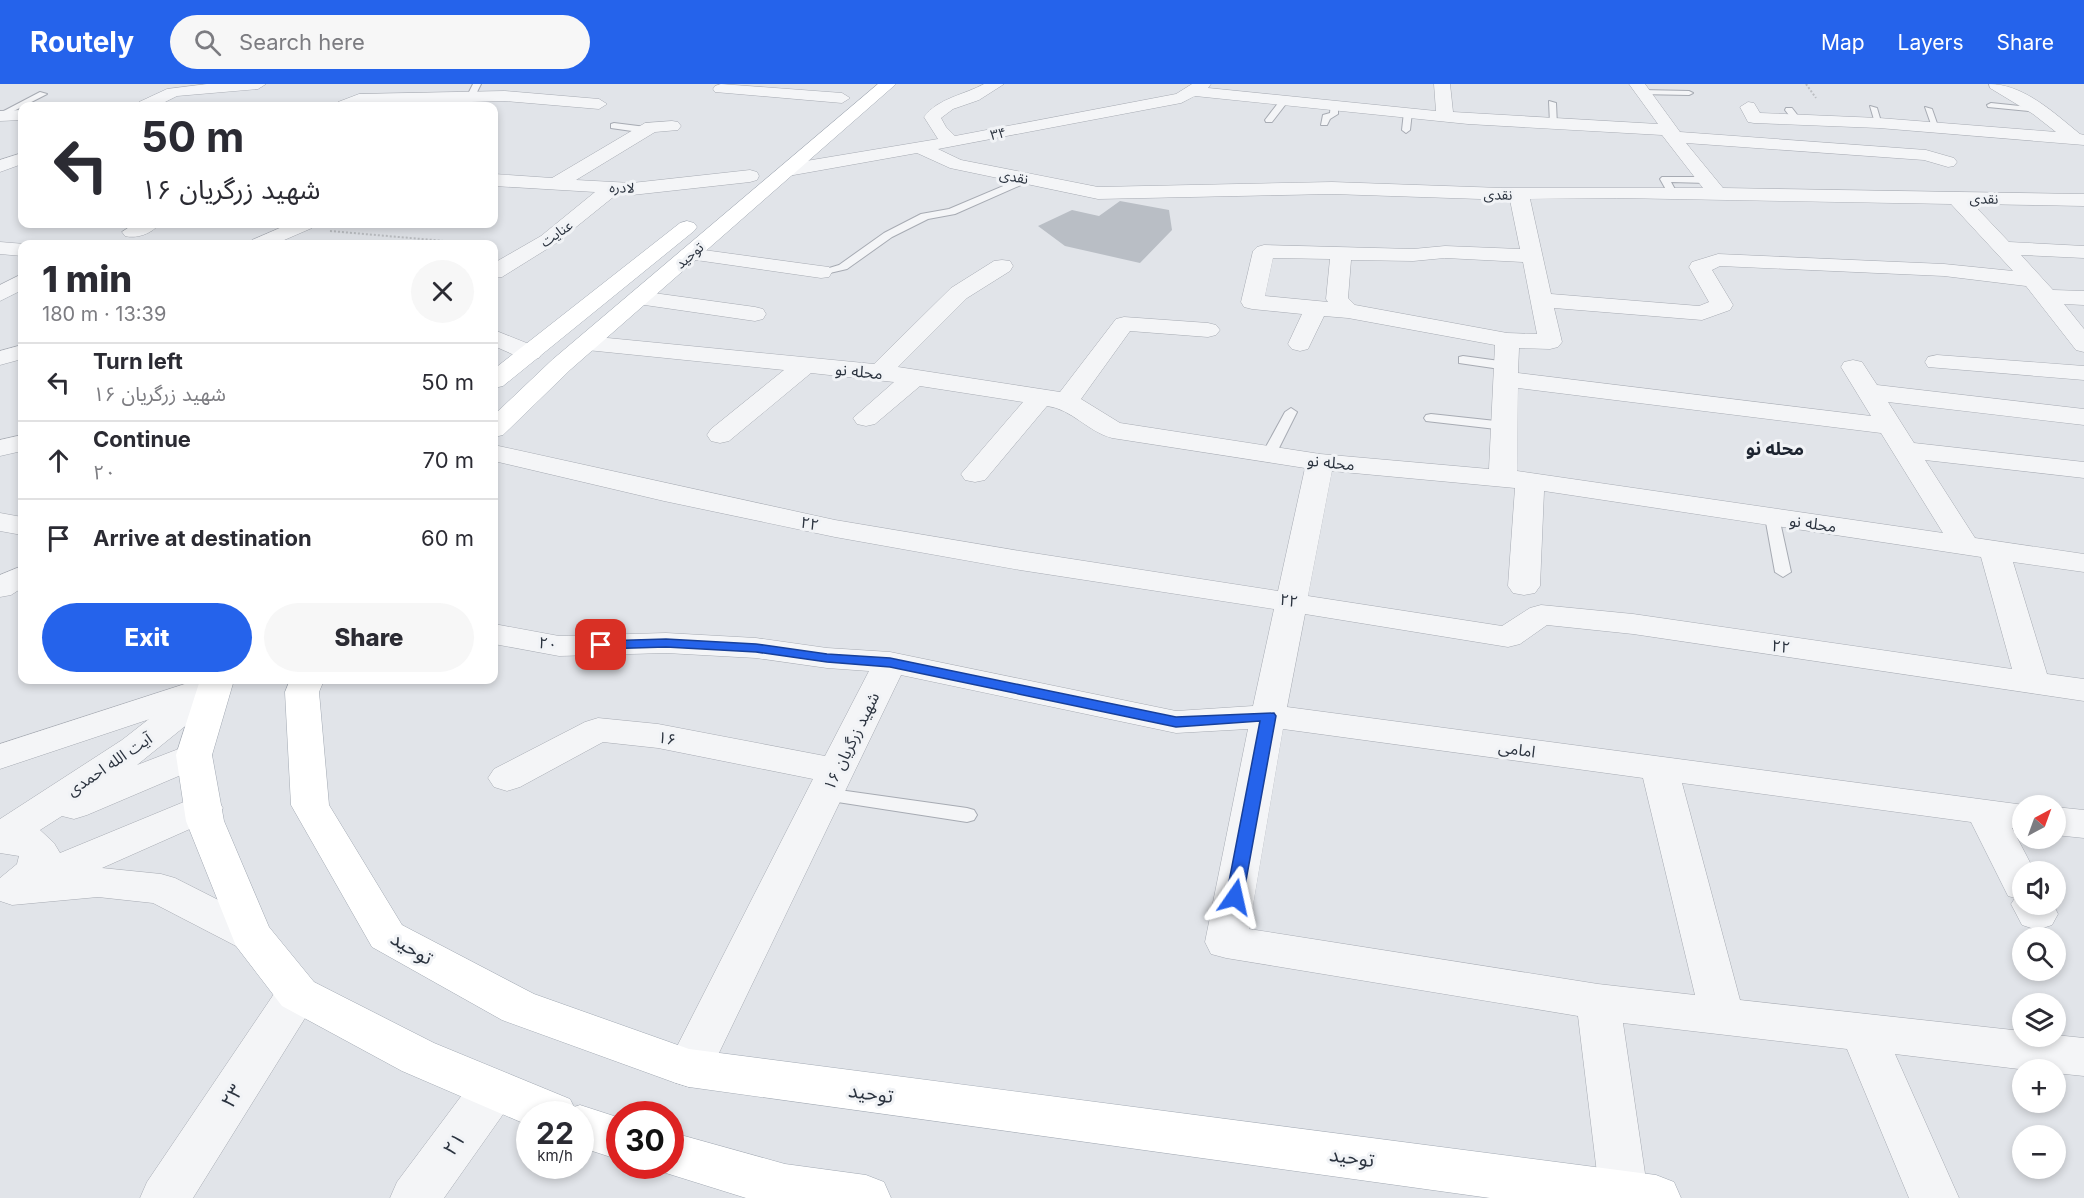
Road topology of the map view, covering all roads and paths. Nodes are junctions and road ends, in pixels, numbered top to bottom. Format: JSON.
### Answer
{"nodes":[{"id":1,"x":258,"y":84,"type":"edge"},
{"id":2,"x":510,"y":84,"type":"edge"},
{"id":3,"x":859,"y":84,"type":"edge"},
{"id":4,"x":888,"y":84,"type":"edge"},
{"id":5,"x":996,"y":84,"type":"edge"},
{"id":6,"x":1442,"y":84,"type":"edge"},
{"id":7,"x":1806,"y":84,"type":"edge"},
{"id":8,"x":1996,"y":85,"type":"edge"},
{"id":9,"x":179,"y":88,"type":"edge"},
{"id":10,"x":1199,"y":88,"type":"edge"},
{"id":11,"x":1640,"y":88,"type":"edge"},
{"id":12,"x":721,"y":89,"type":"dead end"},
{"id":13,"x":474,"y":90,"type":"edge"},
{"id":14,"x":418,"y":91,"type":"edge"},
{"id":15,"x":1689,"y":93,"type":"dead end"},
{"id":16,"x":43,"y":94,"type":"dead end"},
{"id":17,"x":492,"y":96,"type":"junction"},
{"id":18,"x":842,"y":98,"type":"junction"},
{"id":19,"x":1285,"y":100,"type":"junction"},
{"id":20,"x":28,"y":102,"type":"edge"},
{"id":21,"x":153,"y":102,"type":"edge"},
{"id":22,"x":353,"y":102,"type":"edge"},
{"id":23,"x":1818,"y":102,"type":"dead end"},
{"id":24,"x":1552,"y":103,"type":"dead end"},
{"id":25,"x":599,"y":104,"type":"dead end"},
{"id":26,"x":1334,"y":104,"type":"junction"},
{"id":27,"x":1991,"y":105,"type":"dead end"},
{"id":28,"x":18,"y":107,"type":"edge"},
{"id":29,"x":1748,"y":107,"type":"dead end"},
{"id":30,"x":1928,"y":109,"type":"dead end"},
{"id":31,"x":2038,"y":110,"type":"junction"},
{"id":32,"x":1408,"y":112,"type":"junction"},
{"id":33,"x":1,"y":116,"type":"edge"},
{"id":34,"x":18,"y":116,"type":"edge"},
{"id":35,"x":1445,"y":117,"type":"junction"},
{"id":36,"x":1269,"y":120,"type":"dead end"},
{"id":37,"x":1324,"y":123,"type":"dead end"},
{"id":38,"x":1857,"y":123,"type":"junction"},
{"id":39,"x":1554,"y":124,"type":"junction"},
{"id":40,"x":614,"y":126,"type":"dead end"},
{"id":41,"x":672,"y":126,"type":"dead end"},
{"id":42,"x":1936,"y":127,"type":"junction"},
{"id":43,"x":646,"y":130,"type":"junction"},
{"id":44,"x":1406,"y":130,"type":"dead end"},
{"id":45,"x":1671,"y":133,"type":"junction"},
{"id":46,"x":2080,"y":140,"type":"edge"},
{"id":47,"x":952,"y":142,"type":"junction"},
{"id":48,"x":919,"y":147,"type":"junction"},
{"id":49,"x":1883,"y":152,"type":"junction"},
{"id":50,"x":18,"y":159,"type":"edge"},
{"id":51,"x":1948,"y":162,"type":"dead end"},
{"id":52,"x":2,"y":165,"type":"edge"},
{"id":53,"x":18,"y":167,"type":"edge"},
{"id":54,"x":789,"y":170,"type":"junction"},
{"id":55,"x":750,"y":176,"type":"junction"},
{"id":56,"x":1027,"y":178,"type":"junction"},
{"id":57,"x":498,"y":180,"type":"edge"},
{"id":58,"x":555,"y":184,"type":"junction"},
{"id":59,"x":1712,"y":186,"type":"junction"},
{"id":60,"x":614,"y":188,"type":"junction"},
{"id":61,"x":1519,"y":194,"type":"junction"},
{"id":62,"x":725,"y":196,"type":"dead end"},
{"id":63,"x":1957,"y":198,"type":"junction"},
{"id":64,"x":2084,"y":200,"type":"edge"},
{"id":65,"x":722,"y":226,"type":"junction"},
{"id":66,"x":294,"y":228,"type":"edge"},
{"id":67,"x":329,"y":228,"type":"edge"},
{"id":68,"x":268,"y":240,"type":"edge"},
{"id":69,"x":442,"y":240,"type":"edge"},
{"id":70,"x":0,"y":248,"type":"edge"},
{"id":71,"x":2003,"y":248,"type":"junction"},
{"id":72,"x":18,"y":250,"type":"edge"},
{"id":73,"x":2084,"y":252,"type":"edge"},
{"id":74,"x":1341,"y":253,"type":"junction"},
{"id":75,"x":689,"y":254,"type":"junction"},
{"id":76,"x":1532,"y":256,"type":"junction"},
{"id":77,"x":1002,"y":266,"type":"dead end"},
{"id":78,"x":498,"y":270,"type":"edge"},
{"id":79,"x":820,"y":272,"type":"joint"},
{"id":80,"x":18,"y":283,"type":"edge"},
{"id":81,"x":2039,"y":288,"type":"junction"},
{"id":82,"x":0,"y":294,"type":"edge"},
{"id":83,"x":639,"y":298,"type":"junction"},
{"id":84,"x":2084,"y":298,"type":"edge"},
{"id":85,"x":1541,"y":300,"type":"junction"},
{"id":86,"x":1316,"y":308,"type":"junction"},
{"id":87,"x":1348,"y":310,"type":"junction"},
{"id":88,"x":755,"y":314,"type":"dead end"},
{"id":89,"x":1208,"y":330,"type":"dead end"},
{"id":90,"x":498,"y":339,"type":"edge"},
{"id":91,"x":1507,"y":340,"type":"junction"},
{"id":92,"x":586,"y":343,"type":"junction"},
{"id":93,"x":1300,"y":344,"type":"dead end"},
{"id":94,"x":2084,"y":345,"type":"edge"},
{"id":95,"x":18,"y":353,"type":"edge"},
{"id":96,"x":530,"y":353,"type":"junction"},
{"id":97,"x":0,"y":358,"type":"edge"},
{"id":98,"x":1463,"y":360,"type":"dead end"},
{"id":99,"x":1937,"y":362,"type":"dead end"},
{"id":100,"x":804,"y":366,"type":"junction"},
{"id":101,"x":1852,"y":367,"type":"dead end"},
{"id":102,"x":880,"y":372,"type":"junction"},
{"id":103,"x":1506,"y":372,"type":"junction"},
{"id":104,"x":2084,"y":373,"type":"edge"},
{"id":105,"x":498,"y":378,"type":"edge"},
{"id":106,"x":914,"y":378,"type":"junction"},
{"id":107,"x":1870,"y":392,"type":"junction"},
{"id":108,"x":1054,"y":399,"type":"junction"},
{"id":109,"x":1291,"y":412,"type":"dead end"},
{"id":110,"x":2084,"y":417,"type":"edge"},
{"id":111,"x":866,"y":418,"type":"dead end"},
{"id":112,"x":1431,"y":418,"type":"dead end"},
{"id":113,"x":498,"y":425,"type":"edge"},
{"id":114,"x":1505,"y":426,"type":"junction"},
{"id":115,"x":1891,"y":426,"type":"junction"},
{"id":116,"x":720,"y":435,"type":"dead end"},
{"id":117,"x":18,"y":444,"type":"edge"},
{"id":118,"x":0,"y":448,"type":"edge"},
{"id":119,"x":1906,"y":450,"type":"junction"},
{"id":120,"x":498,"y":454,"type":"edge"},
{"id":121,"x":1269,"y":454,"type":"junction"},
{"id":122,"x":1320,"y":462,"type":"junction"},
{"id":123,"x":2084,"y":470,"type":"edge"},
{"id":124,"x":975,"y":474,"type":"dead end"},
{"id":125,"x":1516,"y":480,"type":"junction"},
{"id":126,"x":1772,"y":517,"type":"junction"},
{"id":127,"x":0,"y":522,"type":"edge"},
{"id":128,"x":18,"y":525,"type":"edge"},
{"id":129,"x":1980,"y":547,"type":"junction"},
{"id":130,"x":2084,"y":563,"type":"edge"},
{"id":131,"x":1783,"y":572,"type":"dead end"},
{"id":132,"x":18,"y":577,"type":"edge"},
{"id":133,"x":1524,"y":586,"type":"dead end"},
{"id":134,"x":0,"y":588,"type":"edge"},
{"id":135,"x":1292,"y":601,"type":"junction"},
{"id":136,"x":498,"y":635,"type":"edge"},
{"id":137,"x":890,"y":662,"type":"junction"},
{"id":138,"x":2033,"y":683,"type":"junction"},
{"id":139,"x":212,"y":684,"type":"edge"},
{"id":140,"x":214,"y":684,"type":"edge"},
{"id":141,"x":215,"y":684,"type":"edge"},
{"id":142,"x":305,"y":684,"type":"edge"},
{"id":143,"x":2084,"y":690,"type":"edge"},
{"id":144,"x":1268,"y":716,"type":"junction"},
{"id":145,"x":194,"y":756,"type":"junction"},
{"id":146,"x":0,"y":757,"type":"edge"},
{"id":147,"x":1659,"y":768,"type":"junction"},
{"id":148,"x":507,"y":778,"type":"dead end"},
{"id":149,"x":831,"y":782,"type":"junction"},
{"id":150,"x":204,"y":808,"type":"junction"},
{"id":151,"x":1984,"y":811,"type":"junction"},
{"id":152,"x":967,"y":815,"type":"dead end"},
{"id":153,"x":2012,"y":815,"type":"edge"},
{"id":154,"x":2066,"y":822,"type":"edge"},
{"id":155,"x":2084,"y":824,"type":"edge"},
{"id":156,"x":0,"y":838,"type":"edge"},
{"id":157,"x":2012,"y":866,"type":"edge"},
{"id":158,"x":6,"y":893,"type":"edge"},
{"id":159,"x":251,"y":934,"type":"junction"},
{"id":160,"x":298,"y":994,"type":"junction"},
{"id":161,"x":1598,"y":1002,"type":"junction"},
{"id":162,"x":1722,"y":1016,"type":"junction"},
{"id":163,"x":1863,"y":1032,"type":"junction"},
{"id":164,"x":2084,"y":1057,"type":"edge"},
{"id":165,"x":689,"y":1068,"type":"junction"},
{"id":166,"x":494,"y":1089,"type":"junction"},
{"id":167,"x":522,"y":1101,"type":"edge"},
{"id":168,"x":684,"y":1159,"type":"edge"},
{"id":169,"x":782,"y":1193,"type":"edge"},
{"id":170,"x":1640,"y":1196,"type":"edge"},
{"id":171,"x":165,"y":1198,"type":"edge"},
{"id":172,"x":415,"y":1198,"type":"edge"},
{"id":173,"x":866,"y":1198,"type":"edge"},
{"id":174,"x":1934,"y":1198,"type":"edge"}],
"edges":[{"from":1,"to":9,"type":"street"},
{"from":2,"to":17,"type":"street"},
{"from":3,"to":18,"type":"main road"},
{"from":4,"to":54,"type":"main road","name":"توحید"},
{"from":5,"to":47,"type":"street"},
{"from":6,"to":35,"type":"street"},
{"from":7,"to":23,"type":"path"},
{"from":8,"to":31,"type":"street"},
{"from":9,"to":21,"type":"street"},
{"from":10,"to":19,"type":"street"},
{"from":10,"to":47,"type":"street","name":"۳۴"},
{"from":11,"to":15,"type":"lane"},
{"from":11,"to":45,"type":"street"},
{"from":12,"to":18,"type":"street"},
{"from":13,"to":14,"type":"street"},
{"from":13,"to":17,"type":"street"},
{"from":14,"to":22,"type":"street"},
{"from":16,"to":20,"type":"lane"},
{"from":17,"to":25,"type":"street"},
{"from":18,"to":55,"type":"main road"},
{"from":19,"to":26,"type":"street"},
{"from":19,"to":36,"type":"lane"},
{"from":24,"to":39,"type":"lane"},
{"from":26,"to":32,"type":"street"},
{"from":26,"to":37,"type":"lane"},
{"from":27,"to":31,"type":"lane"},
{"from":28,"to":33,"type":"lane"},
{"from":29,"to":38,"type":"street"},
{"from":30,"to":42,"type":"lane"},
{"from":31,"to":46,"type":"street"},
{"from":32,"to":35,"type":"street"},
{"from":32,"to":44,"type":"lane"},
{"from":33,"to":34,"type":"street"},
{"from":35,"to":39,"type":"street"},
{"from":38,"to":42,"type":"street"},
{"from":38,"to":49,"type":"street"},
{"from":39,"to":45,"type":"street"},
{"from":40,"to":43,"type":"lane"},
{"from":41,"to":43,"type":"street"},
{"from":42,"to":46,"type":"street"},
{"from":43,"to":58,"type":"street"},
{"from":45,"to":49,"type":"street"},
{"from":45,"to":59,"type":"street"},
{"from":47,"to":48,"type":"street","name":"۳۴"},
{"from":48,"to":54,"type":"street","name":"۳۴"},
{"from":48,"to":56,"type":"street","name":"نقدی"},
{"from":49,"to":51,"type":"street"},
{"from":50,"to":52,"type":"street"},
{"from":52,"to":53,"type":"street"},
{"from":54,"to":65,"type":"main road","name":"توحید"},
{"from":55,"to":60,"type":"street","name":"لادره"},
{"from":55,"to":62,"type":"main road"},
{"from":56,"to":61,"type":"street","name":"نقدی"},
{"from":56,"to":79,"type":"lane"},
{"from":57,"to":58,"type":"street","name":"لادره"},
{"from":58,"to":60,"type":"street","name":"لادره"},
{"from":59,"to":61,"type":"street","name":"نقدی"},
{"from":59,"to":63,"type":"street","name":"نقدی"},
{"from":60,"to":78,"type":"street","name":"عنایت"},
{"from":61,"to":76,"type":"street"},
{"from":63,"to":64,"type":"street","name":"نقدی"},
{"from":63,"to":71,"type":"street"},
{"from":65,"to":75,"type":"main road","name":"توحید"},
{"from":65,"to":96,"type":"main road","name":"توحید"},
{"from":66,"to":68,"type":"street"},
{"from":67,"to":69,"type":"path"},
{"from":70,"to":72,"type":"street"},
{"from":71,"to":73,"type":"street"},
{"from":71,"to":81,"type":"street"},
{"from":74,"to":76,"type":"street"},
{"from":74,"to":86,"type":"street"},
{"from":74,"to":87,"type":"street"},
{"from":75,"to":79,"type":"street"},
{"from":75,"to":83,"type":"main road","name":"توحید"},
{"from":76,"to":85,"type":"street"},
{"from":77,"to":102,"type":"street"},
{"from":80,"to":82,"type":"street"},
{"from":81,"to":84,"type":"street"},
{"from":81,"to":85,"type":"street"},
{"from":81,"to":94,"type":"street"},
{"from":83,"to":88,"type":"street"},
{"from":83,"to":92,"type":"main road","name":"توحید"},
{"from":85,"to":91,"type":"street"},
{"from":86,"to":87,"type":"street"},
{"from":86,"to":93,"type":"street"},
{"from":87,"to":91,"type":"street"},
{"from":89,"to":108,"type":"street"},
{"from":90,"to":96,"type":"street"},
{"from":91,"to":103,"type":"street"},
{"from":92,"to":100,"type":"street","name":"محله نو"},
{"from":92,"to":113,"type":"main road","name":"توحید"},
{"from":95,"to":97,"type":"street"},
{"from":96,"to":105,"type":"main road","name":"توحید"},
{"from":98,"to":103,"type":"lane"},
{"from":99,"to":104,"type":"street"},
{"from":100,"to":102,"type":"street","name":"محله نو"},
{"from":100,"to":116,"type":"street"},
{"from":101,"to":107,"type":"street"},
{"from":102,"to":106,"type":"street","name":"محله نو"},
{"from":103,"to":114,"type":"street"},
{"from":103,"to":115,"type":"street"},
{"from":106,"to":108,"type":"street","name":"محله نو"},
{"from":106,"to":111,"type":"street"},
{"from":107,"to":110,"type":"street"},
{"from":107,"to":115,"type":"street"},
{"from":108,"to":121,"type":"street","name":"محله نو"},
{"from":108,"to":124,"type":"street"},
{"from":109,"to":121,"type":"lane"},
{"from":112,"to":114,"type":"lane"},
{"from":114,"to":125,"type":"street"},
{"from":115,"to":119,"type":"street"},
{"from":117,"to":118,"type":"street"},
{"from":119,"to":123,"type":"street"},
{"from":119,"to":129,"type":"street"},
{"from":120,"to":135,"type":"street","name":"۲۲"},
{"from":121,"to":122,"type":"street","name":"محله نو"},
{"from":122,"to":125,"type":"street","name":"محله نو"},
{"from":122,"to":135,"type":"street"},
{"from":125,"to":126,"type":"street","name":"محله نو"},
{"from":125,"to":133,"type":"street"},
{"from":126,"to":129,"type":"street","name":"محله نو"},
{"from":126,"to":131,"type":"lane"},
{"from":127,"to":128,"type":"street"},
{"from":129,"to":130,"type":"street","name":"محله نو"},
{"from":129,"to":138,"type":"street"},
{"from":132,"to":134,"type":"street"},
{"from":135,"to":138,"type":"street","name":"۲۲"},
{"from":135,"to":144,"type":"street"},
{"from":136,"to":137,"type":"street","name":"۲۰"},
{"from":137,"to":144,"type":"street"},
{"from":137,"to":149,"type":"street","name":"۱۶ شهید زرگریان"},
{"from":138,"to":143,"type":"street","name":"۲۲"},
{"from":139,"to":146,"type":"street"},
{"from":140,"to":156,"type":"street","name":"آیت الله احمدی"},
{"from":141,"to":145,"type":"main road"},
{"from":142,"to":165,"type":"main road","name":"توحید"},
{"from":144,"to":147,"type":"street","name":"امامی"},
{"from":144,"to":161,"type":"street"},
{"from":145,"to":150,"type":"main road"},
{"from":145,"to":156,"type":"street","name":"آیت الله احمدی"},
{"from":147,"to":151,"type":"street","name":"امامی"},
{"from":147,"to":162,"type":"street"},
{"from":148,"to":149,"type":"street","name":"۱۶"},
{"from":149,"to":152,"type":"lane"},
{"from":149,"to":165,"type":"street","name":"۱۶ شهید زرگریان"},
{"from":150,"to":158,"type":"street"},
{"from":150,"to":159,"type":"main road"},
{"from":151,"to":153,"type":"street","name":"امامی"},
{"from":151,"to":157,"type":"street"},
{"from":154,"to":155,"type":"street"},
{"from":156,"to":158,"type":"street"},
{"from":158,"to":159,"type":"street"},
{"from":159,"to":160,"type":"main road"},
{"from":160,"to":166,"type":"main road"},
{"from":160,"to":171,"type":"street","name":"۲۳"},
{"from":161,"to":162,"type":"street"},
{"from":161,"to":170,"type":"street"},
{"from":162,"to":163,"type":"street"},
{"from":163,"to":164,"type":"street"},
{"from":163,"to":174,"type":"street"},
{"from":165,"to":170,"type":"main road","name":"توحید"},
{"from":166,"to":167,"type":"main road"},
{"from":166,"to":172,"type":"street","name":"۲۱"},
{"from":168,"to":169,"type":"main road"},
{"from":169,"to":173,"type":"main road"}]}
